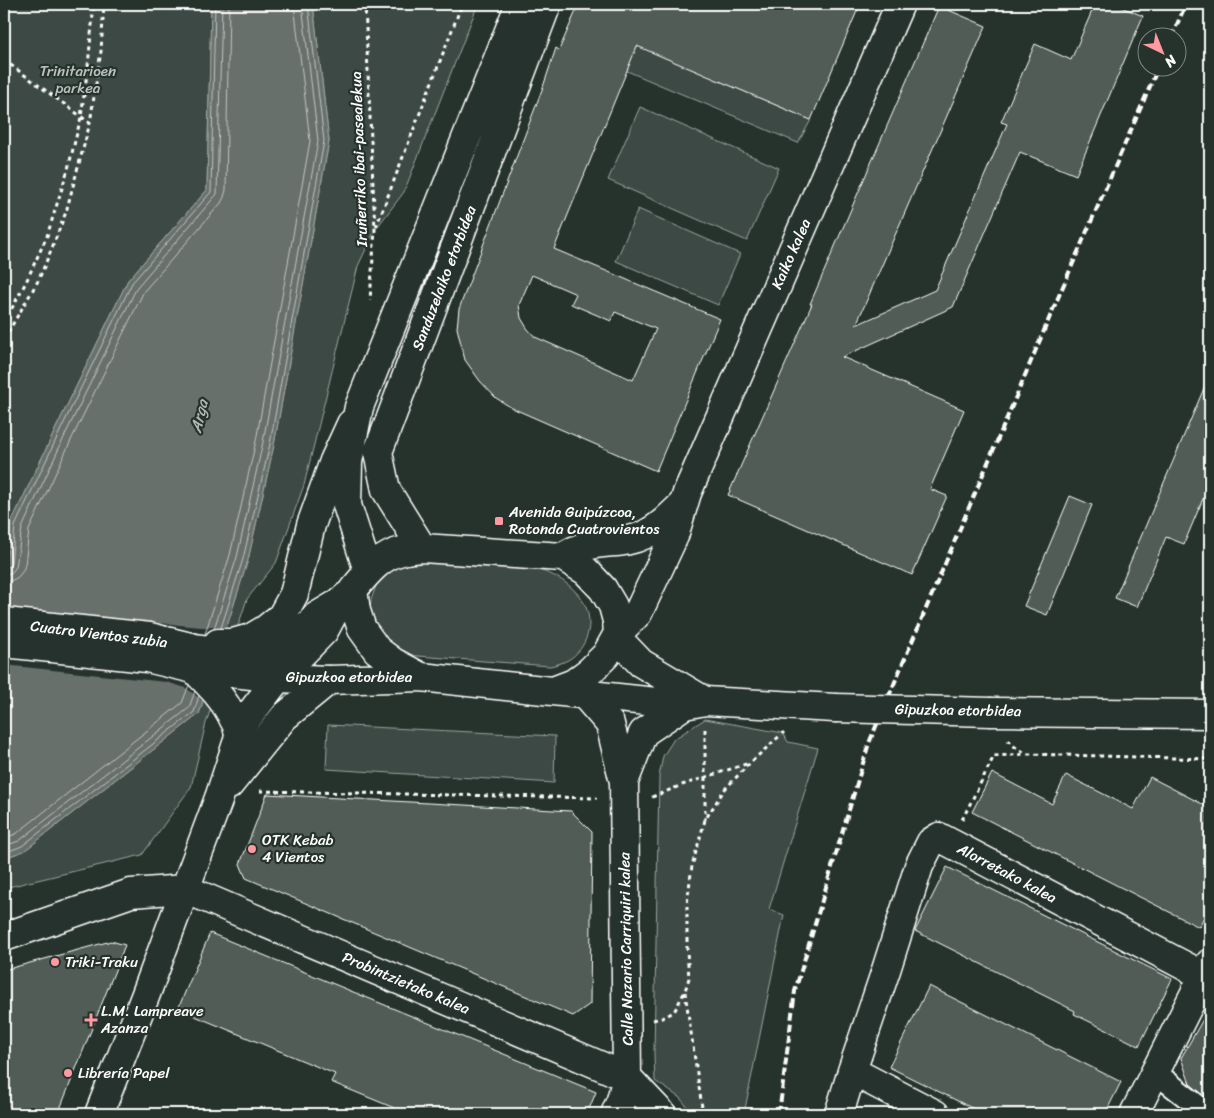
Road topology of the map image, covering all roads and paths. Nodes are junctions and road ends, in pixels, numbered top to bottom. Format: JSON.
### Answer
{"nodes":[{"id":1,"x":94,"y":4,"type":"edge"},
{"id":2,"x":104,"y":4,"type":"edge"},
{"id":3,"x":364,"y":4,"type":"edge"},
{"id":4,"x":462,"y":4,"type":"edge"},
{"id":5,"x":518,"y":4,"type":"edge"},
{"id":6,"x":547,"y":4,"type":"edge"},
{"id":7,"x":900,"y":4,"type":"edge"},
{"id":8,"x":4,"y":60,"type":"edge"},
{"id":9,"x":81,"y":116,"type":"junction"},
{"id":10,"x":90,"y":123,"type":"junction"},
{"id":11,"x":375,"y":230,"type":"junction"},
{"id":12,"x":370,"y":305,"type":"dead end"},
{"id":13,"x":4,"y":324,"type":"edge"},
{"id":14,"x":4,"y":339,"type":"edge"},
{"id":15,"x":359,"y":407,"type":"junction"},
{"id":16,"x":683,"y":504,"type":"junction"},
{"id":17,"x":422,"y":548,"type":"junction"},
{"id":18,"x":563,"y":556,"type":"junction"},
{"id":19,"x":354,"y":588,"type":"junction"},
{"id":20,"x":4,"y":622,"type":"edge"},
{"id":21,"x":266,"y":629,"type":"joint"},
{"id":22,"x":617,"y":635,"type":"junction"},
{"id":23,"x":4,"y":643,"type":"edge"},
{"id":24,"x":194,"y":659,"type":"junction"},
{"id":25,"x":262,"y":670,"type":"junction"},
{"id":26,"x":421,"y":677,"type":"junction"},
{"id":27,"x":329,"y":680,"type":"junction"},
{"id":28,"x":552,"y":691,"type":"junction"},
{"id":29,"x":584,"y":694,"type":"junction"},
{"id":30,"x":694,"y":703,"type":"junction"},
{"id":31,"x":1210,"y":714,"type":"edge"},
{"id":32,"x":996,"y":723,"type":"junction"},
{"id":33,"x":705,"y":729,"type":"dead end"},
{"id":34,"x":788,"y":729,"type":"dead end"},
{"id":35,"x":239,"y":735,"type":"junction"},
{"id":36,"x":1027,"y":754,"type":"junction"},
{"id":37,"x":1210,"y":759,"type":"edge"},
{"id":38,"x":750,"y":763,"type":"junction"},
{"id":39,"x":705,"y":778,"type":"junction"},
{"id":40,"x":624,"y":782,"type":"junction"},
{"id":41,"x":255,"y":791,"type":"dead end"},
{"id":42,"x":651,"y":797,"type":"dead end"},
{"id":43,"x":219,"y":798,"type":"junction"},
{"id":44,"x":597,"y":798,"type":"dead end"},
{"id":45,"x":705,"y":820,"type":"junction"},
{"id":46,"x":951,"y":843,"type":"junction"},
{"id":47,"x":185,"y":889,"type":"junction"},
{"id":48,"x":4,"y":937,"type":"edge"},
{"id":49,"x":1207,"y":969,"type":"edge"},
{"id":50,"x":685,"y":992,"type":"junction"},
{"id":51,"x":647,"y":1020,"type":"dead end"},
{"id":52,"x":852,"y":1071,"type":"junction"},
{"id":53,"x":1156,"y":1073,"type":"junction"},
{"id":54,"x":623,"y":1101,"type":"edge"},
{"id":55,"x":98,"y":1114,"type":"edge"},
{"id":56,"x":662,"y":1114,"type":"edge"},
{"id":57,"x":703,"y":1114,"type":"edge"},
{"id":58,"x":839,"y":1114,"type":"edge"},
{"id":59,"x":935,"y":1114,"type":"edge"},
{"id":60,"x":1134,"y":1114,"type":"edge"},
{"id":61,"x":1208,"y":1114,"type":"edge"}],
"edges":[{"from":1,"to":9,"type":"path"},
{"from":2,"to":10,"type":"path"},
{"from":3,"to":11,"type":"path","name":"Iruñerriko ibai-pasealekua"},
{"from":4,"to":11,"type":"path"},
{"from":5,"to":15,"type":"street","name":"Sanduzelaiko etorbidea"},
{"from":6,"to":17,"type":"street","name":"Sanduzelaiko etorbidea"},
{"from":7,"to":16,"type":"street","name":"Kaiko kalea"},
{"from":8,"to":9,"type":"path"},
{"from":9,"to":10,"type":"path"},
{"from":9,"to":13,"type":"path"},
{"from":10,"to":14,"type":"path"},
{"from":11,"to":12,"type":"path","name":"Iruñerriko ibai-pasealekua"},
{"from":15,"to":19,"type":"street","name":"Sanduzelaiko etorbidea"},
{"from":15,"to":21,"type":"street","name":"Sanduzelaiko etorbidea"},
{"from":16,"to":18,"type":"street","name":"Kaiko kalea"},
{"from":16,"to":22,"type":"street","name":"Kaiko kalea"},
{"from":17,"to":18,"type":"street"},
{"from":17,"to":19,"type":"street"},
{"from":18,"to":22,"type":"street"},
{"from":19,"to":25,"type":"street","name":"Gipuzkoa etorbidea"},
{"from":19,"to":26,"type":"street","name":"Sanduzelaiko etorbidea"},
{"from":20,"to":24,"type":"street","name":"Cuatro Vientos zubia"},
{"from":21,"to":24,"type":"street","name":"Cuatro Vientos zubia"},
{"from":22,"to":28,"type":"street","name":"Kaiko kalea"},
{"from":22,"to":30,"type":"street","name":"Gipuzkoa etorbidea"},
{"from":23,"to":24,"type":"street","name":"Cuatro Vientos zubia"},
{"from":24,"to":25,"type":"street","name":"Cuatro Vientos zubia"},
{"from":24,"to":35,"type":"street"},
{"from":25,"to":27,"type":"street","name":"Gipuzkoa etorbidea"},
{"from":25,"to":35,"type":"street"},
{"from":26,"to":27,"type":"street","name":"Gipuzkoa etorbidea"},
{"from":26,"to":28,"type":"street","name":"Gipuzkoa etorbidea"},
{"from":27,"to":43,"type":"street"},
{"from":28,"to":29,"type":"street","name":"Gipuzkoa etorbidea"},
{"from":29,"to":30,"type":"street","name":"Gipuzkoa etorbidea"},
{"from":29,"to":40,"type":"street","name":"Calle Nazario Carriquiri kalea"},
{"from":30,"to":32,"type":"street","name":"Gipuzkoa etorbidea","bridge":true},
{"from":30,"to":40,"type":"street","name":"Calle Nazario Carriquiri kalea"},
{"from":31,"to":32,"type":"street","name":"Gipuzkoa etorbidea"},
{"from":32,"to":36,"type":"path","name":"Gipuzkoa etorbidea"},
{"from":33,"to":39,"type":"path"},
{"from":34,"to":38,"type":"path"},
{"from":35,"to":43,"type":"street"},
{"from":36,"to":37,"type":"path"},
{"from":36,"to":46,"type":"path"},
{"from":38,"to":39,"type":"path"},
{"from":38,"to":45,"type":"path"},
{"from":39,"to":42,"type":"path"},
{"from":39,"to":45,"type":"path"},
{"from":40,"to":54,"type":"street","name":"Calle Nazario Carriquiri kalea"},
{"from":41,"to":44,"type":"path"},
{"from":43,"to":47,"type":"street"},
{"from":45,"to":50,"type":"path"},
{"from":46,"to":49,"type":"street","name":"Alorretako kalea"},
{"from":46,"to":52,"type":"street","name":"Alorretako kalea"},
{"from":47,"to":48,"type":"street"},
{"from":47,"to":54,"type":"street","name":"Probintzietako kalea"},
{"from":47,"to":55,"type":"street"},
{"from":49,"to":53,"type":"street"},
{"from":50,"to":51,"type":"path"},
{"from":50,"to":57,"type":"path"},
{"from":52,"to":58,"type":"street"},
{"from":52,"to":59,"type":"street"},
{"from":53,"to":60,"type":"street"},
{"from":53,"to":61,"type":"street"},
{"from":54,"to":56,"type":"street"}]}
